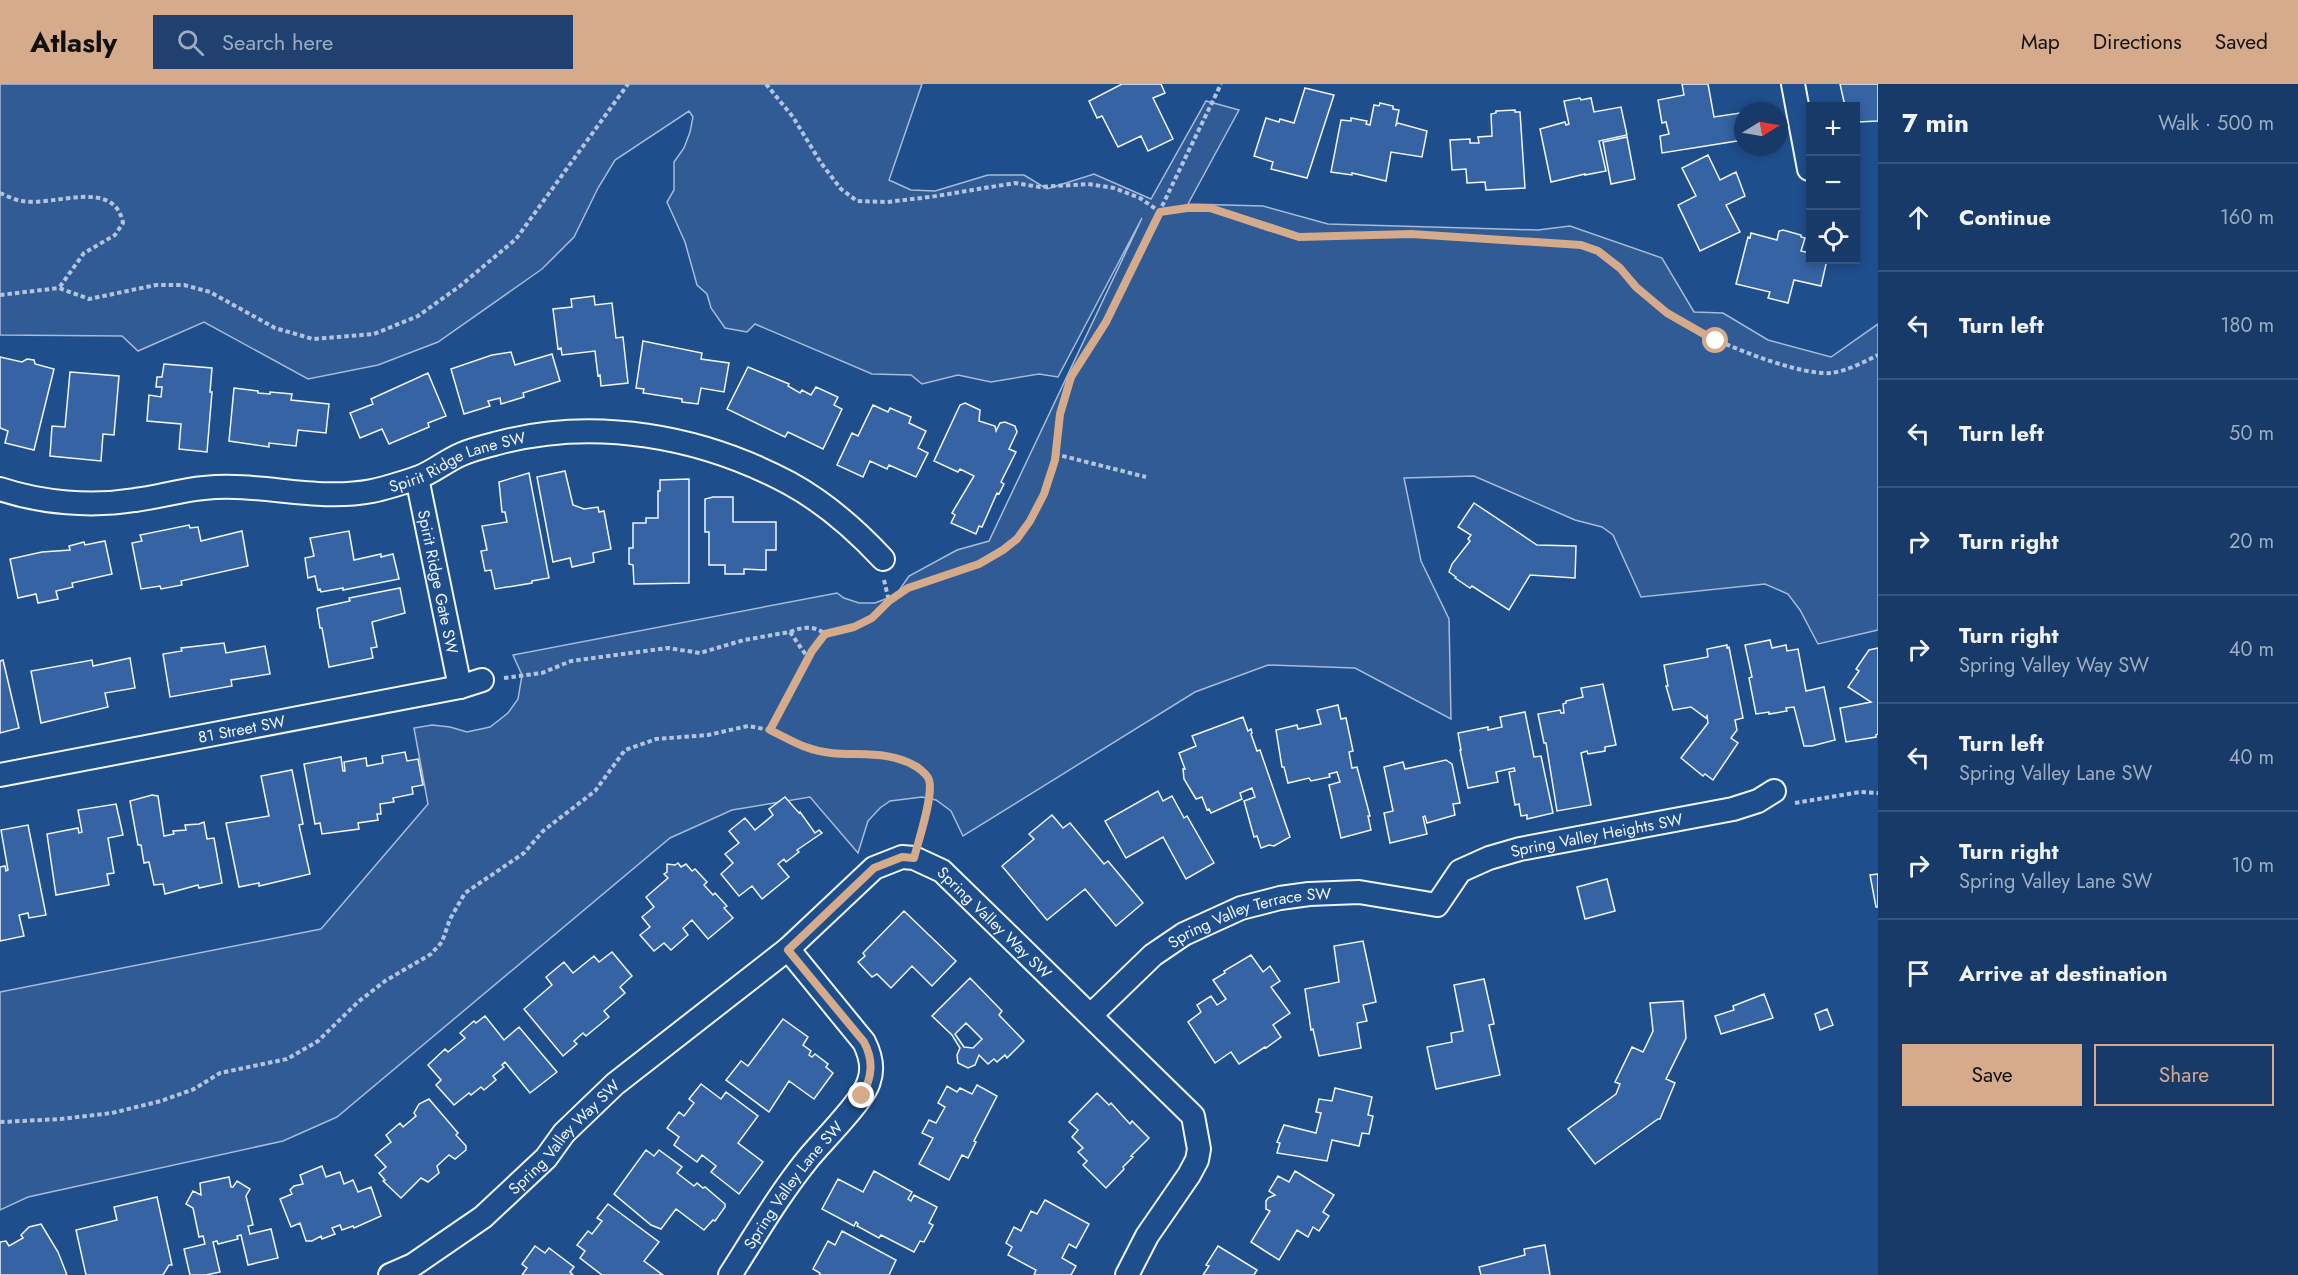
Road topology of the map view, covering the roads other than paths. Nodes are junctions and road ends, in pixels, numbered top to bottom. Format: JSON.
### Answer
{"nodes":[{"id":1,"x":1793,"y":84,"type":"edge"},
{"id":2,"x":1807,"y":156,"type":"edge"},
{"id":3,"x":417,"y":478,"type":"junction"},
{"id":4,"x":0,"y":489,"type":"edge"},
{"id":5,"x":883,"y":559,"type":"road end"},
{"id":6,"x":482,"y":680,"type":"road end"},
{"id":7,"x":460,"y":687,"type":"junction"},
{"id":8,"x":0,"y":775,"type":"edge"},
{"id":9,"x":1766,"y":796,"type":"road end"},
{"id":10,"x":1437,"y":905,"type":"joint"},
{"id":11,"x":788,"y":950,"type":"junction"},
{"id":12,"x":1091,"y":1015,"type":"junction"},
{"id":13,"x":390,"y":1275,"type":"edge"},
{"id":14,"x":730,"y":1275,"type":"edge"},
{"id":15,"x":1127,"y":1275,"type":"edge"}],
"edges":[{"from":1,"to":2,"type":"street"},
{"from":3,"to":4,"type":"street","name":"Spirit Ridge Lane SW"},
{"from":3,"to":5,"type":"street","name":"Spirit Ridge Lane SW"},
{"from":3,"to":7,"type":"street","name":"Spirit Ridge Gate SW"},
{"from":6,"to":7,"type":"street","name":"81 Street SW"},
{"from":7,"to":8,"type":"street","name":"81 Street SW"},
{"from":9,"to":10,"type":"street","name":"Spring Valley Heights SW"},
{"from":10,"to":12,"type":"street","name":"Spring Valley Terrace SW"},
{"from":11,"to":12,"type":"street","name":"Spring Valley Way SW"},
{"from":11,"to":13,"type":"street","name":"Spring Valley Way SW"},
{"from":11,"to":14,"type":"street","name":"Spring Valley Lane SW"},
{"from":12,"to":15,"type":"street","name":"Spring Valley Way SW"}]}
